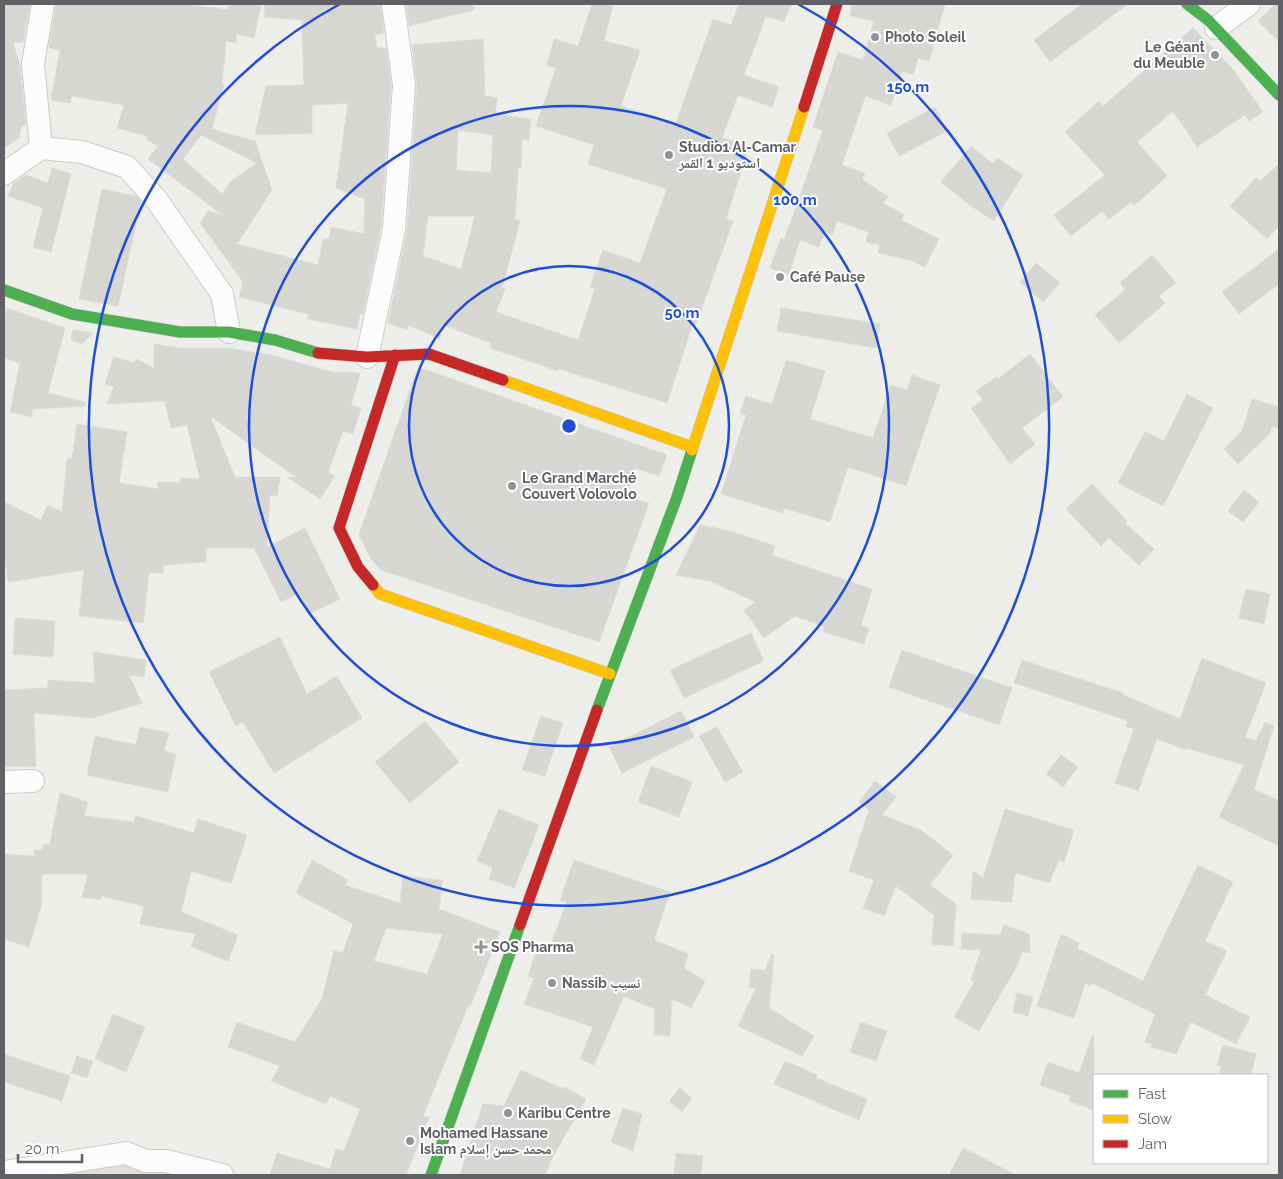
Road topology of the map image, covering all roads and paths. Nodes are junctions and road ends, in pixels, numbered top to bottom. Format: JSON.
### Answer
{"nodes":[{"id":1,"x":44,"y":4,"type":"edge"},
{"id":2,"x":393,"y":4,"type":"edge"},
{"id":3,"x":837,"y":4,"type":"edge"},
{"id":4,"x":1187,"y":4,"type":"edge"},
{"id":5,"x":1250,"y":4,"type":"edge"},
{"id":6,"x":1216,"y":28,"type":"junction"},
{"id":7,"x":1279,"y":95,"type":"edge"},
{"id":8,"x":42,"y":148,"type":"junction"},
{"id":9,"x":4,"y":174,"type":"edge"},
{"id":10,"x":4,"y":290,"type":"edge"},
{"id":11,"x":229,"y":332,"type":"junction"},
{"id":12,"x":395,"y":355,"type":"junction"},
{"id":13,"x":367,"y":357,"type":"junction"},
{"id":14,"x":692,"y":447,"type":"junction"},
{"id":15,"x":610,"y":674,"type":"junction"},
{"id":16,"x":33,"y":781,"type":"dead end"},
{"id":17,"x":4,"y":782,"type":"edge"},
{"id":18,"x":4,"y":1172,"type":"edge"},
{"id":19,"x":222,"y":1175,"type":"edge"},
{"id":20,"x":431,"y":1175,"type":"edge"}],
"edges":[{"from":1,"to":8,"type":"street"},
{"from":2,"to":13,"type":"street"},
{"from":3,"to":14,"type":"street"},
{"from":4,"to":6,"type":"street"},
{"from":5,"to":6,"type":"street"},
{"from":6,"to":7,"type":"street"},
{"from":8,"to":9,"type":"street"},
{"from":8,"to":11,"type":"street"},
{"from":10,"to":11,"type":"street"},
{"from":11,"to":13,"type":"street"},
{"from":12,"to":13,"type":"street"},
{"from":12,"to":14,"type":"street"},
{"from":12,"to":15,"type":"street"},
{"from":14,"to":15,"type":"street"},
{"from":15,"to":20,"type":"street"},
{"from":16,"to":17,"type":"street"},
{"from":18,"to":19,"type":"street"}]}
